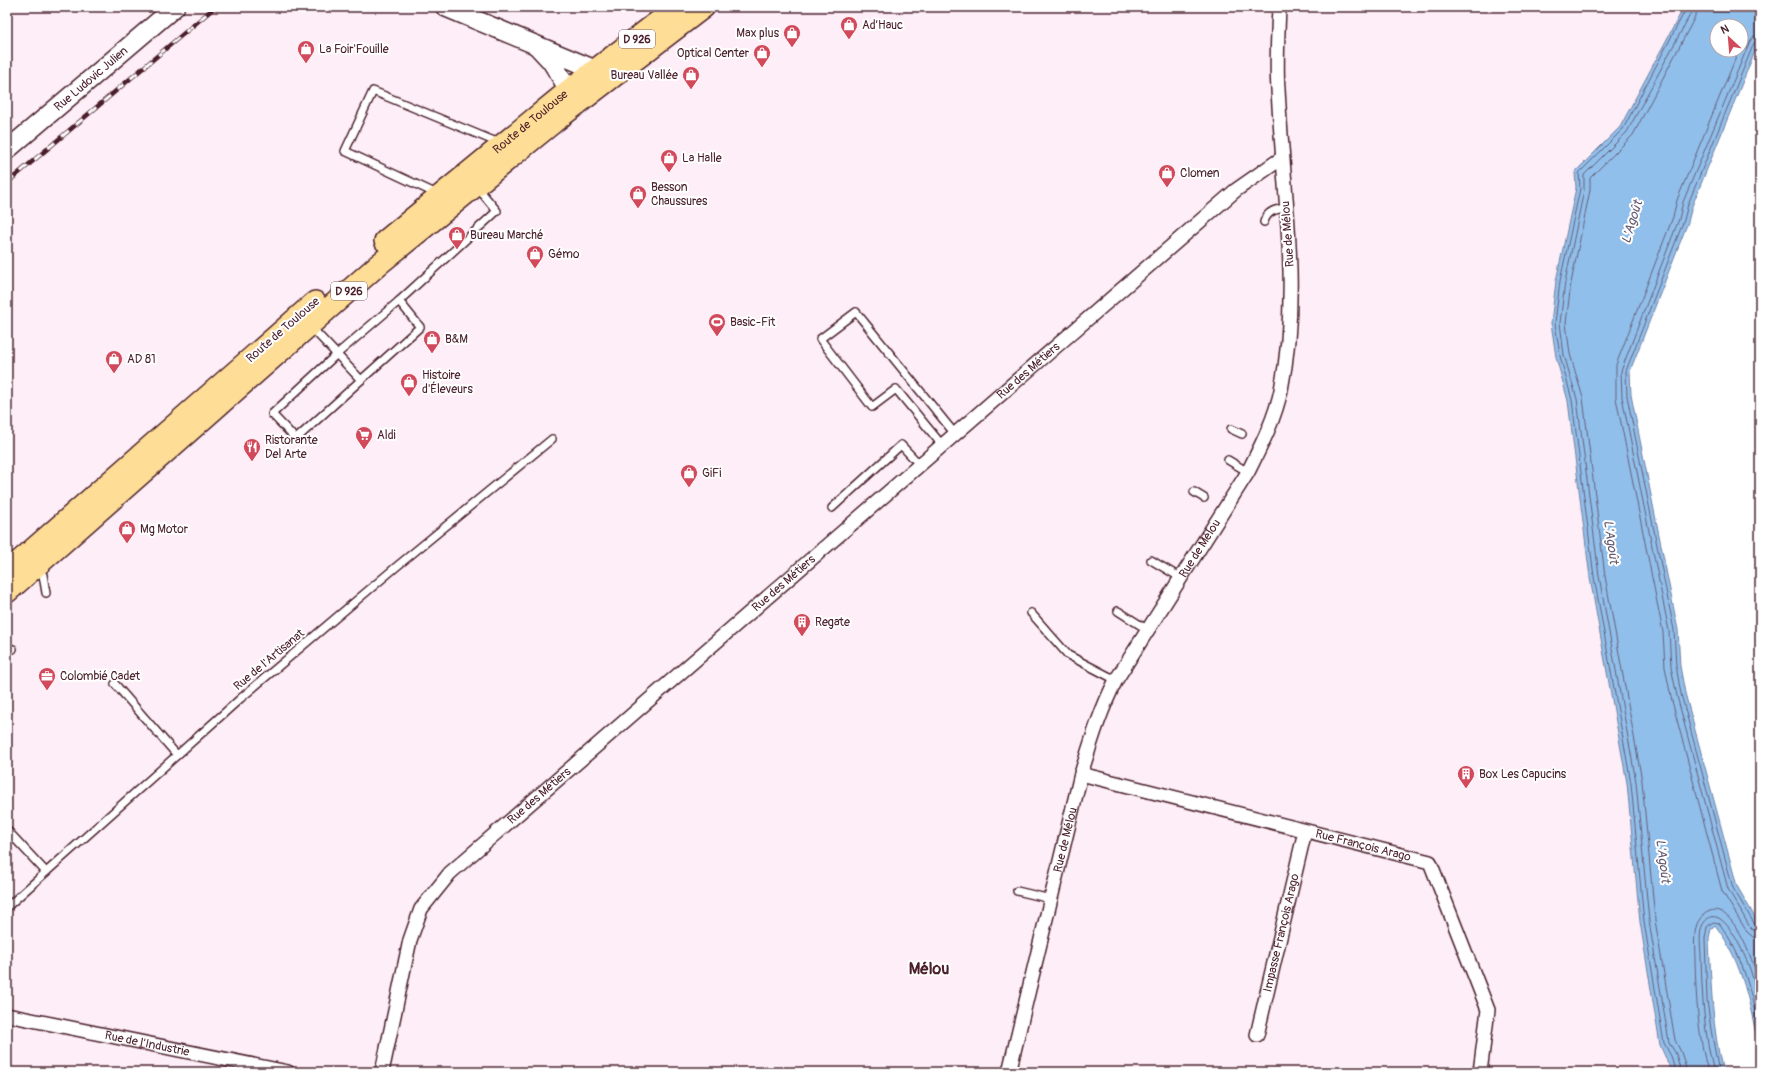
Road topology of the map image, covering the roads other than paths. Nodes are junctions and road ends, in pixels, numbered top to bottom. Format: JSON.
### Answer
{"nodes":[{"id":1,"x":175,"y":7,"type":"edge"},
{"id":2,"x":446,"y":7,"type":"edge"},
{"id":3,"x":677,"y":7,"type":"edge"},
{"id":4,"x":704,"y":7,"type":"edge"},
{"id":5,"x":1279,"y":7,"type":"edge"},
{"id":6,"x":534,"y":43,"type":"junction"},
{"id":7,"x":596,"y":70,"type":"junction"},
{"id":8,"x":569,"y":90,"type":"junction"},
{"id":9,"x":503,"y":145,"type":"junction"},
{"id":10,"x":7,"y":150,"type":"edge"},
{"id":11,"x":1282,"y":158,"type":"junction"},
{"id":12,"x":476,"y":186,"type":"junction"},
{"id":13,"x":440,"y":196,"type":"junction"},
{"id":14,"x":1286,"y":208,"type":"junction"},
{"id":15,"x":1264,"y":222,"type":"dead end"},
{"id":16,"x":399,"y":301,"type":"junction"},
{"id":17,"x":310,"y":326,"type":"junction"},
{"id":18,"x":337,"y":354,"type":"junction"},
{"id":19,"x":361,"y":380,"type":"junction"},
{"id":20,"x":1231,"y":429,"type":"dead end"},
{"id":21,"x":955,"y":434,"type":"junction"},
{"id":22,"x":1242,"y":434,"type":"dead end"},
{"id":23,"x":552,"y":439,"type":"dead end"},
{"id":24,"x":942,"y":445,"type":"junction"},
{"id":25,"x":1228,"y":460,"type":"dead end"},
{"id":26,"x":920,"y":465,"type":"junction"},
{"id":27,"x":1248,"y":472,"type":"junction"},
{"id":28,"x":1194,"y":492,"type":"dead end"},
{"id":29,"x":1204,"y":498,"type":"dead end"},
{"id":30,"x":832,"y":508,"type":"dead end"},
{"id":31,"x":1151,"y":560,"type":"dead end"},
{"id":32,"x":31,"y":561,"type":"junction"},
{"id":33,"x":7,"y":572,"type":"edge"},
{"id":34,"x":1181,"y":578,"type":"junction"},
{"id":35,"x":7,"y":592,"type":"edge"},
{"id":36,"x":46,"y":593,"type":"dead end"},
{"id":37,"x":1118,"y":611,"type":"dead end"},
{"id":38,"x":1031,"y":613,"type":"dead end"},
{"id":39,"x":1148,"y":630,"type":"junction"},
{"id":40,"x":1116,"y":680,"type":"junction"},
{"id":41,"x":115,"y":684,"type":"dead end"},
{"id":42,"x":177,"y":755,"type":"junction"},
{"id":43,"x":1081,"y":774,"type":"junction"},
{"id":44,"x":7,"y":830,"type":"edge"},
{"id":45,"x":1305,"y":830,"type":"junction"},
{"id":46,"x":46,"y":872,"type":"junction"},
{"id":47,"x":1017,"y":890,"type":"dead end"},
{"id":48,"x":1051,"y":899,"type":"junction"},
{"id":49,"x":7,"y":907,"type":"edge"},
{"id":50,"x":7,"y":1015,"type":"edge"},
{"id":51,"x":1257,"y":1035,"type":"dead end"},
{"id":52,"x":288,"y":1072,"type":"edge"},
{"id":53,"x":382,"y":1072,"type":"edge"},
{"id":54,"x":1008,"y":1072,"type":"edge"},
{"id":55,"x":1480,"y":1072,"type":"edge"}],
"edges":[{"from":1,"to":10,"type":"main road","name":"Rue Ludovic Julien"},
{"from":2,"to":6,"type":"main road"},
{"from":3,"to":7,"type":"main road","name":"Route de Toulouse","number":"D 926"},
{"from":4,"to":12,"type":"main road","number":"D 926"},
{"from":5,"to":11,"type":"street","name":"Rue de Mélou"},
{"from":6,"to":7,"type":"main road"},
{"from":6,"to":8,"type":"main road"},
{"from":7,"to":8,"type":"main road","name":"Route de Toulouse","number":"D 926"},
{"from":8,"to":9,"type":"main road","name":"Route de Toulouse","number":"D 926"},
{"from":9,"to":13,"type":"main road","name":"Route de Toulouse","number":"D 926"},
{"from":9,"to":13,"type":"lane"},
{"from":11,"to":14,"type":"street","name":"Rue de Mélou"},
{"from":11,"to":21,"type":"street","name":"Rue des Métiers"},
{"from":12,"to":16,"type":"lane"},
{"from":12,"to":17,"type":"main road","number":"D 926"},
{"from":13,"to":32,"type":"main road","name":"Route de Toulouse","number":"D 926"},
{"from":14,"to":15,"type":"lane"},
{"from":14,"to":27,"type":"street","name":"Rue de Mélou"},
{"from":16,"to":18,"type":"lane"},
{"from":16,"to":19,"type":"lane"},
{"from":17,"to":18,"type":"lane"},
{"from":17,"to":32,"type":"main road","number":"D 926"},
{"from":18,"to":19,"type":"lane"},
{"from":18,"to":19,"type":"lane"},
{"from":20,"to":22,"type":"lane"},
{"from":21,"to":24,"type":"street","name":"Rue des Métiers"},
{"from":21,"to":24,"type":"lane"},
{"from":23,"to":42,"type":"lane","name":"Rue de l'Artisanat"},
{"from":24,"to":26,"type":"street","name":"Rue des Métiers"},
{"from":25,"to":27,"type":"lane"},
{"from":26,"to":30,"type":"lane"},
{"from":26,"to":53,"type":"street","name":"Rue des Métiers"},
{"from":27,"to":34,"type":"street","name":"Rue de Mélou"},
{"from":28,"to":29,"type":"lane"},
{"from":31,"to":34,"type":"lane"},
{"from":32,"to":33,"type":"main road","name":"Route de Toulouse","number":"D 926"},
{"from":32,"to":35,"type":"main road","number":"D 926"},
{"from":32,"to":36,"type":"lane"},
{"from":34,"to":39,"type":"street","name":"Rue de Mélou"},
{"from":37,"to":39,"type":"lane"},
{"from":38,"to":40,"type":"lane"},
{"from":39,"to":40,"type":"street","name":"Rue de Mélou"},
{"from":40,"to":43,"type":"street","name":"Rue de Mélou"},
{"from":41,"to":42,"type":"lane"},
{"from":42,"to":46,"type":"lane","name":"Rue de l'Artisanat"},
{"from":43,"to":45,"type":"street","name":"Rue François Arago"},
{"from":43,"to":48,"type":"street","name":"Rue de Mélou"},
{"from":44,"to":46,"type":"lane"},
{"from":45,"to":51,"type":"street","name":"Impasse François Arago"},
{"from":45,"to":55,"type":"street","name":"Rue François Arago"},
{"from":46,"to":49,"type":"lane","name":"Rue de l'Artisanat"},
{"from":47,"to":48,"type":"lane"},
{"from":48,"to":54,"type":"street","name":"Rue de Mélou"},
{"from":50,"to":52,"type":"street","name":"Rue de l'Industrie"}]}
